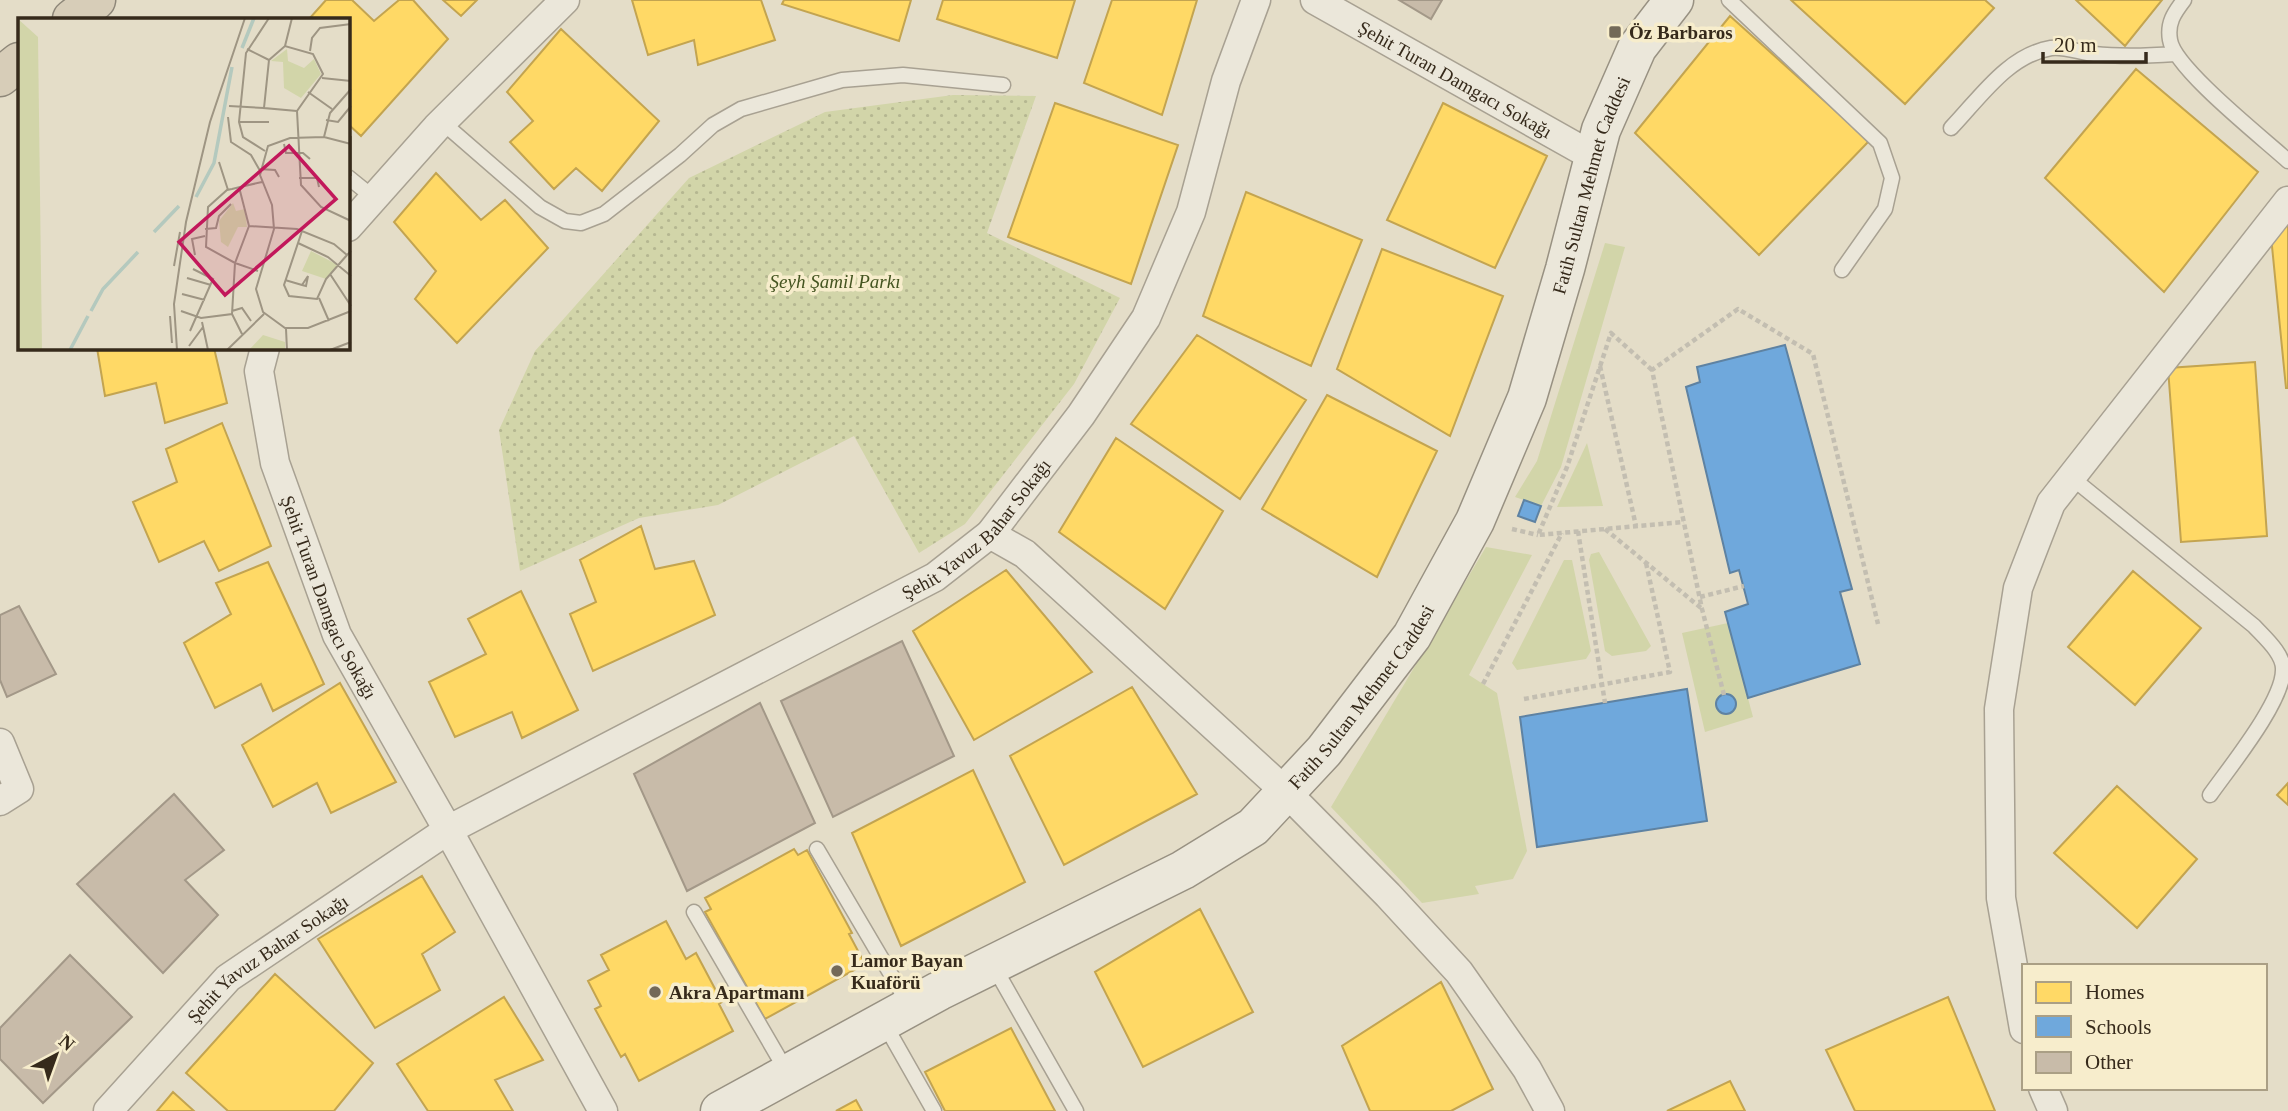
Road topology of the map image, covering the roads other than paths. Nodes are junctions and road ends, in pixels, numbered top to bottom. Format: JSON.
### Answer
{"nodes":[{"id":1,"x":96,"y":0,"type":"edge"},
{"id":2,"x":565,"y":0,"type":"edge"},
{"id":3,"x":1256,"y":0,"type":"edge"},
{"id":4,"x":1315,"y":0,"type":"edge"},
{"id":5,"x":1674,"y":0,"type":"edge"},
{"id":6,"x":1729,"y":0,"type":"edge"},
{"id":7,"x":2183,"y":0,"type":"edge"},
{"id":8,"x":73,"y":18,"type":"edge"},
{"id":9,"x":2175,"y":54,"type":"junction"},
{"id":10,"x":18,"y":63,"type":"edge"},
{"id":11,"x":0,"y":78,"type":"edge"},
{"id":12,"x":1003,"y":85,"type":"dead end"},
{"id":13,"x":442,"y":122,"type":"junction"},
{"id":14,"x":1951,"y":128,"type":"dead end"},
{"id":15,"x":1594,"y":157,"type":"junction"},
{"id":16,"x":2288,"y":161,"type":"edge"},
{"id":17,"x":350,"y":179,"type":"edge"},
{"id":18,"x":374,"y":198,"type":"junction"},
{"id":19,"x":2288,"y":201,"type":"edge"},
{"id":20,"x":350,"y":225,"type":"edge"},
{"id":21,"x":1842,"y":270,"type":"dead end"},
{"id":22,"x":265,"y":350,"type":"edge"},
{"id":23,"x":2071,"y":477,"type":"junction"},
{"id":24,"x":990,"y":534,"type":"junction"},
{"id":25,"x":0,"y":743,"type":"edge"},
{"id":26,"x":1286,"y":792,"type":"junction"},
{"id":27,"x":2210,"y":796,"type":"dead end"},
{"id":28,"x":0,"y":802,"type":"edge"},
{"id":29,"x":448,"y":830,"type":"junction"},
{"id":30,"x":817,"y":849,"type":"dead end"},
{"id":31,"x":694,"y":912,"type":"dead end"},
{"id":32,"x":993,"y":964,"type":"junction"},
{"id":33,"x":896,"y":1014,"type":"junction"},
{"id":34,"x":2022,"y":1018,"type":"edge"},
{"id":35,"x":788,"y":1074,"type":"junction"},
{"id":36,"x":2044,"y":1090,"type":"edge"},
{"id":37,"x":108,"y":1111,"type":"edge"},
{"id":38,"x":603,"y":1111,"type":"edge"},
{"id":39,"x":720,"y":1111,"type":"edge"},
{"id":40,"x":934,"y":1111,"type":"edge"},
{"id":41,"x":1076,"y":1111,"type":"edge"},
{"id":42,"x":1550,"y":1111,"type":"edge"},
{"id":43,"x":2053,"y":1111,"type":"edge"}],
"edges":[{"from":1,"to":8,"type":"highway"},
{"from":2,"to":13,"type":"street"},
{"from":3,"to":24,"type":"street","name":"Şehit Yavuz Bahar Sokağı"},
{"from":4,"to":15,"type":"street","name":"Şehit Turan Damgacı Sokağı"},
{"from":5,"to":15,"type":"street","name":"Fatih Sultan Mehmet Caddesi"},
{"from":6,"to":21,"type":"lane"},
{"from":7,"to":9,"type":"lane"},
{"from":9,"to":14,"type":"lane"},
{"from":9,"to":16,"type":"lane"},
{"from":10,"to":11,"type":"highway"},
{"from":12,"to":13,"type":"lane"},
{"from":13,"to":18,"type":"street"},
{"from":15,"to":26,"type":"street","name":"Fatih Sultan Mehmet Caddesi"},
{"from":17,"to":18,"type":"lane"},
{"from":18,"to":20,"type":"street"},
{"from":19,"to":23,"type":"street"},
{"from":22,"to":29,"type":"street","name":"Şehit Turan Damgacı Sokağı"},
{"from":23,"to":27,"type":"lane"},
{"from":23,"to":34,"type":"street"},
{"from":24,"to":26,"type":"street"},
{"from":24,"to":29,"type":"street","name":"Şehit Yavuz Bahar Sokağı"},
{"from":25,"to":28,"type":"street"},
{"from":26,"to":32,"type":"street","name":"Fatih Sultan Mehmet Caddesi"},
{"from":26,"to":42,"type":"street"},
{"from":29,"to":37,"type":"street","name":"Şehit Yavuz Bahar Sokağı"},
{"from":29,"to":38,"type":"street"},
{"from":30,"to":33,"type":"lane"},
{"from":31,"to":35,"type":"lane"},
{"from":32,"to":33,"type":"street","name":"Fatih Sultan Mehmet Caddesi"},
{"from":32,"to":41,"type":"lane"},
{"from":33,"to":35,"type":"street","name":"Fatih Sultan Mehmet Caddesi"},
{"from":33,"to":40,"type":"lane"},
{"from":35,"to":39,"type":"street","name":"Fatih Sultan Mehmet Caddesi"},
{"from":36,"to":43,"type":"street"}]}
